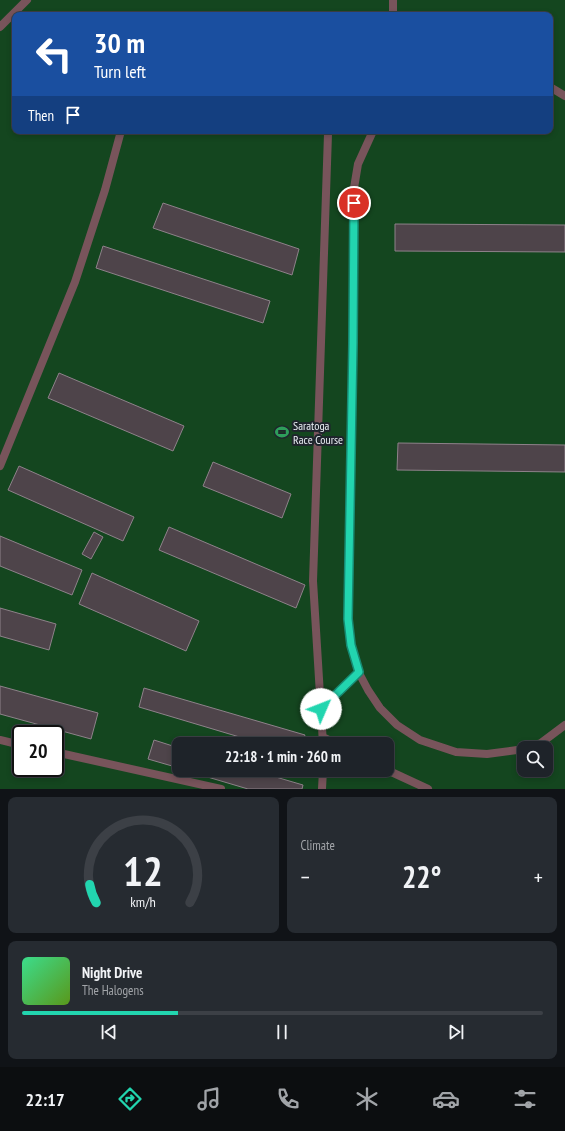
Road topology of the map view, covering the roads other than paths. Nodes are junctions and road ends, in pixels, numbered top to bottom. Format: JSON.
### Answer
{"nodes":[{"id":1,"x":27,"y":0,"type":"edge"},
{"id":2,"x":393,"y":0,"type":"edge"},
{"id":3,"x":15,"y":12,"type":"edge"},
{"id":4,"x":393,"y":12,"type":"edge"},
{"id":5,"x":12,"y":15,"type":"edge"},
{"id":6,"x":0,"y":27,"type":"edge"},
{"id":7,"x":553,"y":89,"type":"edge"},
{"id":8,"x":565,"y":96,"type":"edge"},
{"id":9,"x":120,"y":134,"type":"edge"},
{"id":10,"x":328,"y":134,"type":"edge"},
{"id":11,"x":372,"y":134,"type":"edge"},
{"id":12,"x":0,"y":466,"type":"edge"},
{"id":13,"x":359,"y":672,"type":"junction"},
{"id":14,"x":321,"y":709,"type":"junction"},
{"id":15,"x":565,"y":725,"type":"edge"},
{"id":16,"x":323,"y":737,"type":"edge"},
{"id":17,"x":0,"y":740,"type":"edge"},
{"id":18,"x":12,"y":742,"type":"edge"},
{"id":19,"x":64,"y":754,"type":"edge"},
{"id":20,"x":394,"y":773,"type":"edge"},
{"id":21,"x":323,"y":777,"type":"edge"},
{"id":22,"x":221,"y":789,"type":"edge"},
{"id":23,"x":322,"y":789,"type":"edge"},
{"id":24,"x":428,"y":789,"type":"edge"}],
"edges":[{"from":1,"to":3,"type":"lane"},
{"from":2,"to":4,"type":"lane"},
{"from":5,"to":6,"type":"lane"},
{"from":7,"to":8,"type":"lane"},
{"from":9,"to":12,"type":"lane"},
{"from":10,"to":14,"type":"lane"},
{"from":11,"to":13,"type":"lane"},
{"from":13,"to":14,"type":"lane"},
{"from":13,"to":15,"type":"lane"},
{"from":14,"to":16,"type":"lane"},
{"from":17,"to":18,"type":"lane"},
{"from":19,"to":22,"type":"lane"},
{"from":20,"to":24,"type":"lane"},
{"from":21,"to":23,"type":"lane"}]}
